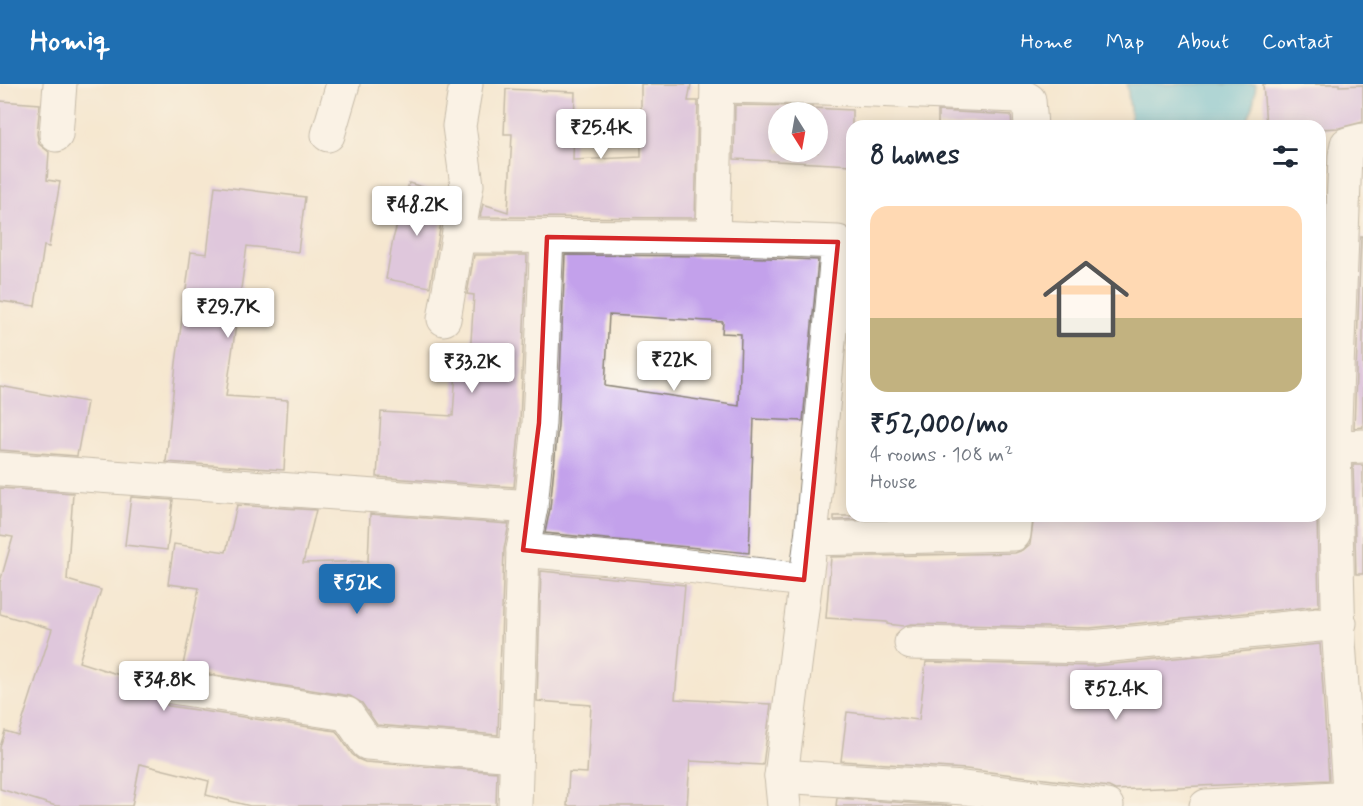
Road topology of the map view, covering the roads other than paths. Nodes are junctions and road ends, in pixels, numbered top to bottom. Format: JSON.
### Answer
{"nodes":[{"id":1,"x":60,"y":84,"type":"edge"},
{"id":2,"x":343,"y":84,"type":"edge"},
{"id":3,"x":466,"y":84,"type":"edge"},
{"id":4,"x":717,"y":85,"type":"edge"},
{"id":5,"x":1031,"y":120,"type":"edge"},
{"id":6,"x":56,"y":135,"type":"dead end"},
{"id":7,"x":328,"y":135,"type":"dead end"},
{"id":8,"x":1363,"y":140,"type":"edge"},
{"id":9,"x":459,"y":236,"type":"junction"},
{"id":10,"x":547,"y":237,"type":"junction"},
{"id":11,"x":713,"y":237,"type":"junction"},
{"id":12,"x":444,"y":320,"type":"dead end"},
{"id":13,"x":1339,"y":447,"type":"edge"},
{"id":14,"x":0,"y":470,"type":"edge"},
{"id":15,"x":531,"y":507,"type":"junction"},
{"id":16,"x":1015,"y":522,"type":"edge"},
{"id":17,"x":811,"y":539,"type":"junction"},
{"id":18,"x":523,"y":550,"type":"junction"},
{"id":19,"x":804,"y":580,"type":"junction"},
{"id":20,"x":1340,"y":623,"type":"junction"},
{"id":21,"x":911,"y":643,"type":"dead end"},
{"id":22,"x":172,"y":687,"type":"dead end"},
{"id":23,"x":516,"y":755,"type":"junction"},
{"id":24,"x":782,"y":791,"type":"edge"},
{"id":25,"x":1350,"y":802,"type":"edge"},
{"id":26,"x":514,"y":806,"type":"edge"},
{"id":27,"x":1107,"y":806,"type":"edge"},
{"id":28,"x":1206,"y":806,"type":"edge"}],
"edges":[{"from":1,"to":6,"type":"street"},
{"from":2,"to":7,"type":"street"},
{"from":3,"to":9,"type":"street"},
{"from":4,"to":5,"type":"street"},
{"from":4,"to":11,"type":"street"},
{"from":8,"to":13,"type":"street"},
{"from":9,"to":10,"type":"street"},
{"from":9,"to":12,"type":"street"},
{"from":10,"to":11,"type":"street"},
{"from":10,"to":15,"type":"street"},
{"from":11,"to":17,"type":"street"},
{"from":13,"to":20,"type":"street"},
{"from":14,"to":15,"type":"street"},
{"from":15,"to":18,"type":"street"},
{"from":16,"to":17,"type":"street"},
{"from":17,"to":19,"type":"street"},
{"from":18,"to":19,"type":"street"},
{"from":18,"to":23,"type":"street"},
{"from":19,"to":24,"type":"street"},
{"from":20,"to":21,"type":"street"},
{"from":20,"to":25,"type":"street"},
{"from":22,"to":23,"type":"street"},
{"from":23,"to":26,"type":"street"},
{"from":24,"to":27,"type":"street"},
{"from":25,"to":28,"type":"street"}]}
